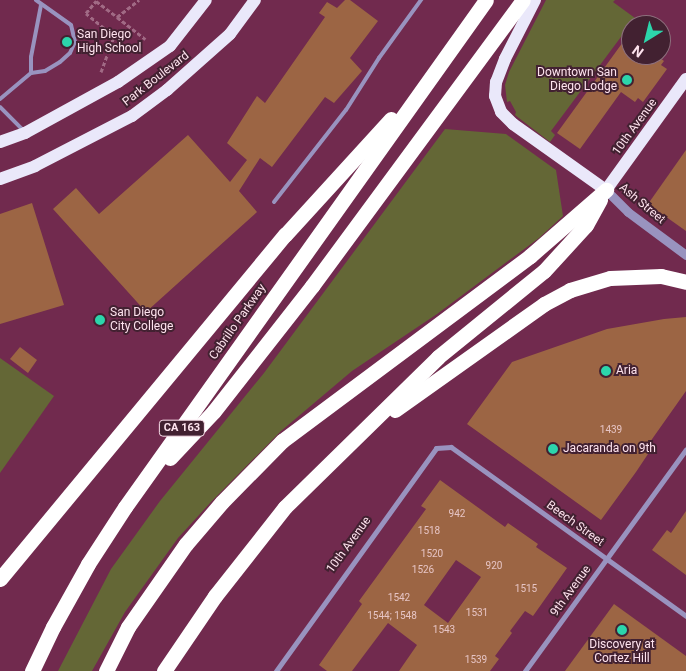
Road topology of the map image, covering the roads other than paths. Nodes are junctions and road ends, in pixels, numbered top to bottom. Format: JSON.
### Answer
{"nodes":[{"id":1,"x":36,"y":0,"type":"edge"},
{"id":2,"x":206,"y":0,"type":"edge"},
{"id":3,"x":255,"y":0,"type":"edge"},
{"id":4,"x":421,"y":0,"type":"edge"},
{"id":5,"x":486,"y":0,"type":"edge"},
{"id":6,"x":523,"y":0,"type":"edge"},
{"id":7,"x":535,"y":0,"type":"edge"},
{"id":8,"x":41,"y":5,"type":"junction"},
{"id":9,"x":436,"y":70,"type":"junction"},
{"id":10,"x":32,"y":73,"type":"junction"},
{"id":11,"x":686,"y":79,"type":"edge"},
{"id":12,"x":0,"y":98,"type":"edge"},
{"id":13,"x":0,"y":107,"type":"edge"},
{"id":14,"x":25,"y":133,"type":"junction"},
{"id":15,"x":0,"y":142,"type":"edge"},
{"id":16,"x":0,"y":180,"type":"edge"},
{"id":17,"x":606,"y":190,"type":"junction"},
{"id":18,"x":274,"y":202,"type":"dead end"},
{"id":19,"x":686,"y":255,"type":"edge"},
{"id":20,"x":686,"y":282,"type":"edge"},
{"id":21,"x":354,"y":440,"type":"junction"},
{"id":22,"x":452,"y":448,"type":"joint"},
{"id":23,"x":686,"y":449,"type":"edge"},
{"id":24,"x":125,"y":507,"type":"junction"},
{"id":25,"x":607,"y":559,"type":"junction"},
{"id":26,"x":0,"y":579,"type":"edge"},
{"id":27,"x":686,"y":616,"type":"edge"},
{"id":28,"x":32,"y":671,"type":"edge"},
{"id":29,"x":106,"y":671,"type":"edge"},
{"id":30,"x":164,"y":671,"type":"edge"},
{"id":31,"x":276,"y":671,"type":"edge"},
{"id":32,"x":525,"y":671,"type":"edge"}],
"edges":[{"from":1,"to":8,"type":"lane"},
{"from":2,"to":14,"type":"main road","name":"Park Boulevard"},
{"from":3,"to":16,"type":"main road","name":"Park Boulevard"},
{"from":4,"to":18,"type":"lane"},
{"from":5,"to":9,"type":"highway","name":"Cabrillo Parkway","number":"CA 163"},
{"from":6,"to":24,"type":"highway"},
{"from":7,"to":17,"type":"main road"},
{"from":8,"to":10,"type":"lane"},
{"from":8,"to":10,"type":"lane"},
{"from":9,"to":24,"type":"highway","name":"Cabrillo Parkway","number":"CA 163"},
{"from":9,"to":26,"type":"highway"},
{"from":10,"to":12,"type":"lane"},
{"from":11,"to":17,"type":"main road","name":"10th Avenue"},
{"from":13,"to":14,"type":"lane"},
{"from":14,"to":15,"type":"main road","name":"Park Boulevard"},
{"from":17,"to":19,"type":"street","name":"Ash Street"},
{"from":17,"to":21,"type":"highway"},
{"from":17,"to":29,"type":"highway"},
{"from":20,"to":21,"type":"highway"},
{"from":21,"to":30,"type":"highway"},
{"from":22,"to":25,"type":"street","name":"Beech Street"},
{"from":22,"to":31,"type":"street","name":"10th Avenue"},
{"from":23,"to":25,"type":"street","name":"9th Avenue"},
{"from":24,"to":28,"type":"highway","name":"Cabrillo Parkway","number":"CA 163"},
{"from":25,"to":27,"type":"street","name":"Beech Street"},
{"from":25,"to":32,"type":"street","name":"9th Avenue"}]}
